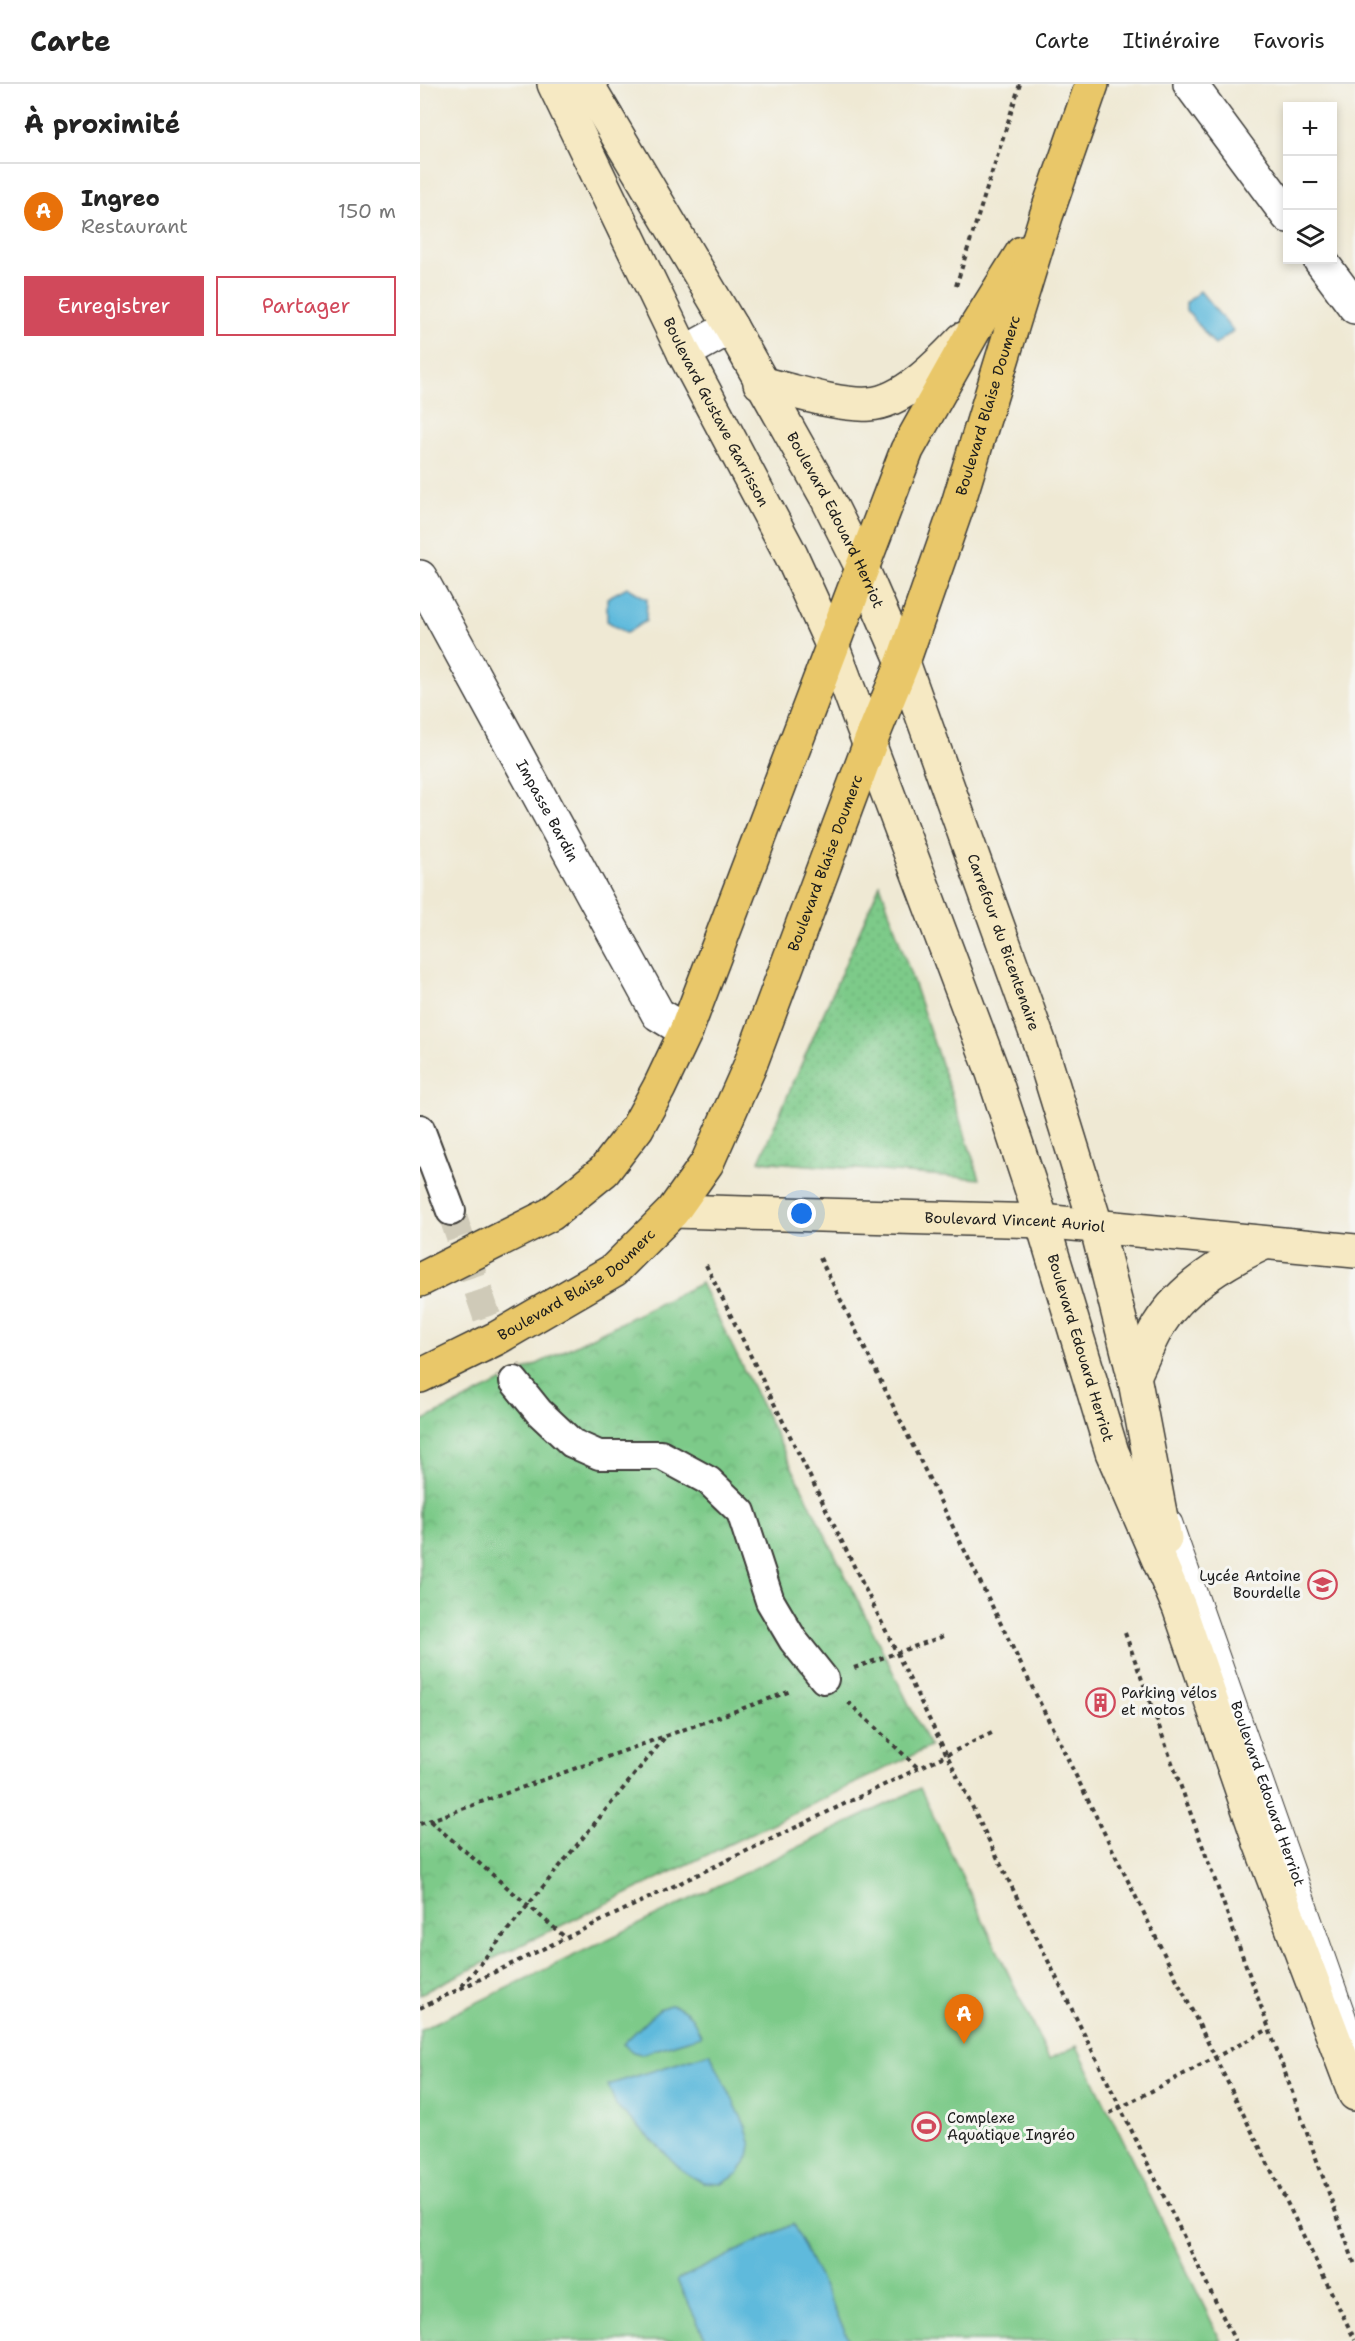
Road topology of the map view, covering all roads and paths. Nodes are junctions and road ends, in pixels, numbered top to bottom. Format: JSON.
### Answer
{"nodes":[{"id":1,"x":554,"y":84,"type":"edge"},
{"id":2,"x":587,"y":84,"type":"edge"},
{"id":3,"x":1020,"y":84,"type":"edge"},
{"id":4,"x":1092,"y":84,"type":"edge"},
{"id":5,"x":1190,"y":84,"type":"edge"},
{"id":6,"x":1283,"y":211,"type":"edge"},
{"id":7,"x":1046,"y":216,"type":"junction"},
{"id":8,"x":1323,"y":264,"type":"edge"},
{"id":9,"x":1355,"y":307,"type":"edge"},
{"id":10,"x":977,"y":325,"type":"junction"},
{"id":11,"x":731,"y":327,"type":"junction"},
{"id":12,"x":684,"y":353,"type":"junction"},
{"id":13,"x":760,"y":383,"type":"junction"},
{"id":14,"x":862,"y":568,"type":"junction"},
{"id":15,"x":420,"y":577,"type":"edge"},
{"id":16,"x":832,"y":645,"type":"junction"},
{"id":17,"x":903,"y":662,"type":"junction"},
{"id":18,"x":870,"y":743,"type":"junction"},
{"id":19,"x":686,"y":1031,"type":"junction"},
{"id":20,"x":420,"y":1129,"type":"edge"},
{"id":21,"x":451,"y":1211,"type":"tunnel mouth"},
{"id":22,"x":673,"y":1211,"type":"junction"},
{"id":23,"x":1042,"y":1221,"type":"junction"},
{"id":24,"x":1096,"y":1225,"type":"junction"},
{"id":25,"x":1264,"y":1243,"type":"junction"},
{"id":26,"x":1355,"y":1251,"type":"edge"},
{"id":27,"x":820,"y":1258,"type":"dead end"},
{"id":28,"x":706,"y":1265,"type":"dead end"},
{"id":29,"x":420,"y":1280,"type":"edge"},
{"id":30,"x":420,"y":1376,"type":"edge"},
{"id":31,"x":1134,"y":1376,"type":"junction"},
{"id":32,"x":514,"y":1381,"type":"tunnel mouth"},
{"id":33,"x":1144,"y":1442,"type":"junction"},
{"id":34,"x":1179,"y":1607,"type":"junction"},
{"id":35,"x":1125,"y":1633,"type":"dead end"},
{"id":36,"x":947,"y":1635,"type":"dead end"},
{"id":37,"x":897,"y":1653,"type":"junction"},
{"id":38,"x":824,"y":1679,"type":"junction"},
{"id":39,"x":994,"y":1732,"type":"dead end"},
{"id":40,"x":666,"y":1736,"type":"junction"},
{"id":41,"x":945,"y":1755,"type":"junction"},
{"id":42,"x":918,"y":1768,"type":"junction"},
{"id":43,"x":430,"y":1821,"type":"junction"},
{"id":44,"x":420,"y":1824,"type":"edge"},
{"id":45,"x":528,"y":1905,"type":"junction"},
{"id":46,"x":566,"y":1938,"type":"junction"},
{"id":47,"x":460,"y":1989,"type":"junction"},
{"id":48,"x":420,"y":2008,"type":"edge"},
{"id":49,"x":1269,"y":2029,"type":"junction"},
{"id":50,"x":1216,"y":2058,"type":"junction"},
{"id":51,"x":1353,"y":2068,"type":"edge"},
{"id":52,"x":1119,"y":2108,"type":"junction"},
{"id":53,"x":1110,"y":2113,"type":"dead end"},
{"id":54,"x":1355,"y":2265,"type":"edge"},
{"id":55,"x":1355,"y":2340,"type":"edge"},
{"id":56,"x":1235,"y":2341,"type":"edge"}],
"edges":[{"from":1,"to":12,"type":"main road","name":"Boulevard Gustave Garrisson"},
{"from":2,"to":11,"type":"main road"},
{"from":3,"to":10,"type":"path"},
{"from":4,"to":7,"type":"main road","name":"Boulevard Blaise Doumerc"},
{"from":5,"to":6,"type":"street"},
{"from":7,"to":10,"type":"main road","name":"Boulevard Blaise Doumerc"},
{"from":7,"to":17,"type":"main road","name":"Boulevard Blaise Doumerc"},
{"from":8,"to":9,"type":"street"},
{"from":10,"to":13,"type":"main road"},
{"from":10,"to":14,"type":"main road","name":"Boulevard Blaise Doumerc"},
{"from":11,"to":12,"type":"street"},
{"from":11,"to":13,"type":"main road"},
{"from":12,"to":16,"type":"main road","name":"Boulevard Gustave Garrisson"},
{"from":13,"to":14,"type":"main road","name":"Boulevard Edouard Herriot"},
{"from":14,"to":16,"type":"main road","name":"Boulevard Blaise Doumerc"},
{"from":14,"to":17,"type":"main road","name":"Boulevard Edouard Herriot"},
{"from":15,"to":19,"type":"street","name":"Impasse Bardin"},
{"from":16,"to":18,"type":"main road","name":"Boulevard Gustave Garrisson"},
{"from":16,"to":19,"type":"main road","name":"Boulevard Blaise Doumerc"},
{"from":17,"to":18,"type":"main road","name":"Boulevard Blaise Doumerc"},
{"from":17,"to":24,"type":"main road","name":"Carrefour du Bicentenaire"},
{"from":18,"to":22,"type":"main road","name":"Boulevard Blaise Doumerc"},
{"from":18,"to":23,"type":"main road"},
{"from":19,"to":29,"type":"main road","name":"Boulevard Blaise Doumerc"},
{"from":20,"to":21,"type":"street"},
{"from":22,"to":23,"type":"main road","name":"Boulevard Vincent Auriol"},
{"from":22,"to":30,"type":"main road","name":"Boulevard Blaise Doumerc"},
{"from":23,"to":24,"type":"main road","name":"Boulevard Vincent Auriol"},
{"from":23,"to":34,"type":"main road","name":"Boulevard Edouard Herriot"},
{"from":24,"to":25,"type":"main road","name":"Boulevard Vincent Auriol"},
{"from":24,"to":31,"type":"main road","name":"Boulevard Edouard Herriot"},
{"from":25,"to":26,"type":"main road","name":"Boulevard Vincent Auriol"},
{"from":25,"to":31,"type":"main road"},
{"from":27,"to":50,"type":"path"},
{"from":28,"to":37,"type":"path"},
{"from":31,"to":33,"type":"main road","name":"Boulevard Edouard Herriot"},
{"from":32,"to":38,"type":"street"},
{"from":33,"to":34,"type":"main road","name":"Boulevard Edouard Herriot"},
{"from":33,"to":51,"type":"lane","name":"Boulevard Edouard Herriot"},
{"from":34,"to":51,"type":"main road","name":"Boulevard Edouard Herriot"},
{"from":35,"to":49,"type":"path"},
{"from":36,"to":37,"type":"path"},
{"from":37,"to":38,"type":"path"},
{"from":37,"to":41,"type":"path"},
{"from":38,"to":40,"type":"path"},
{"from":38,"to":42,"type":"path"},
{"from":39,"to":41,"type":"path"},
{"from":40,"to":43,"type":"path"},
{"from":40,"to":45,"type":"path"},
{"from":41,"to":42,"type":"path"},
{"from":41,"to":52,"type":"path"},
{"from":42,"to":46,"type":"path"},
{"from":43,"to":44,"type":"path"},
{"from":43,"to":45,"type":"path"},
{"from":45,"to":46,"type":"path"},
{"from":45,"to":47,"type":"path"},
{"from":46,"to":47,"type":"path"},
{"from":47,"to":48,"type":"path"},
{"from":49,"to":50,"type":"path"},
{"from":49,"to":54,"type":"path"},
{"from":50,"to":52,"type":"path"},
{"from":50,"to":55,"type":"path"},
{"from":52,"to":53,"type":"path"},
{"from":52,"to":56,"type":"path"}]}
